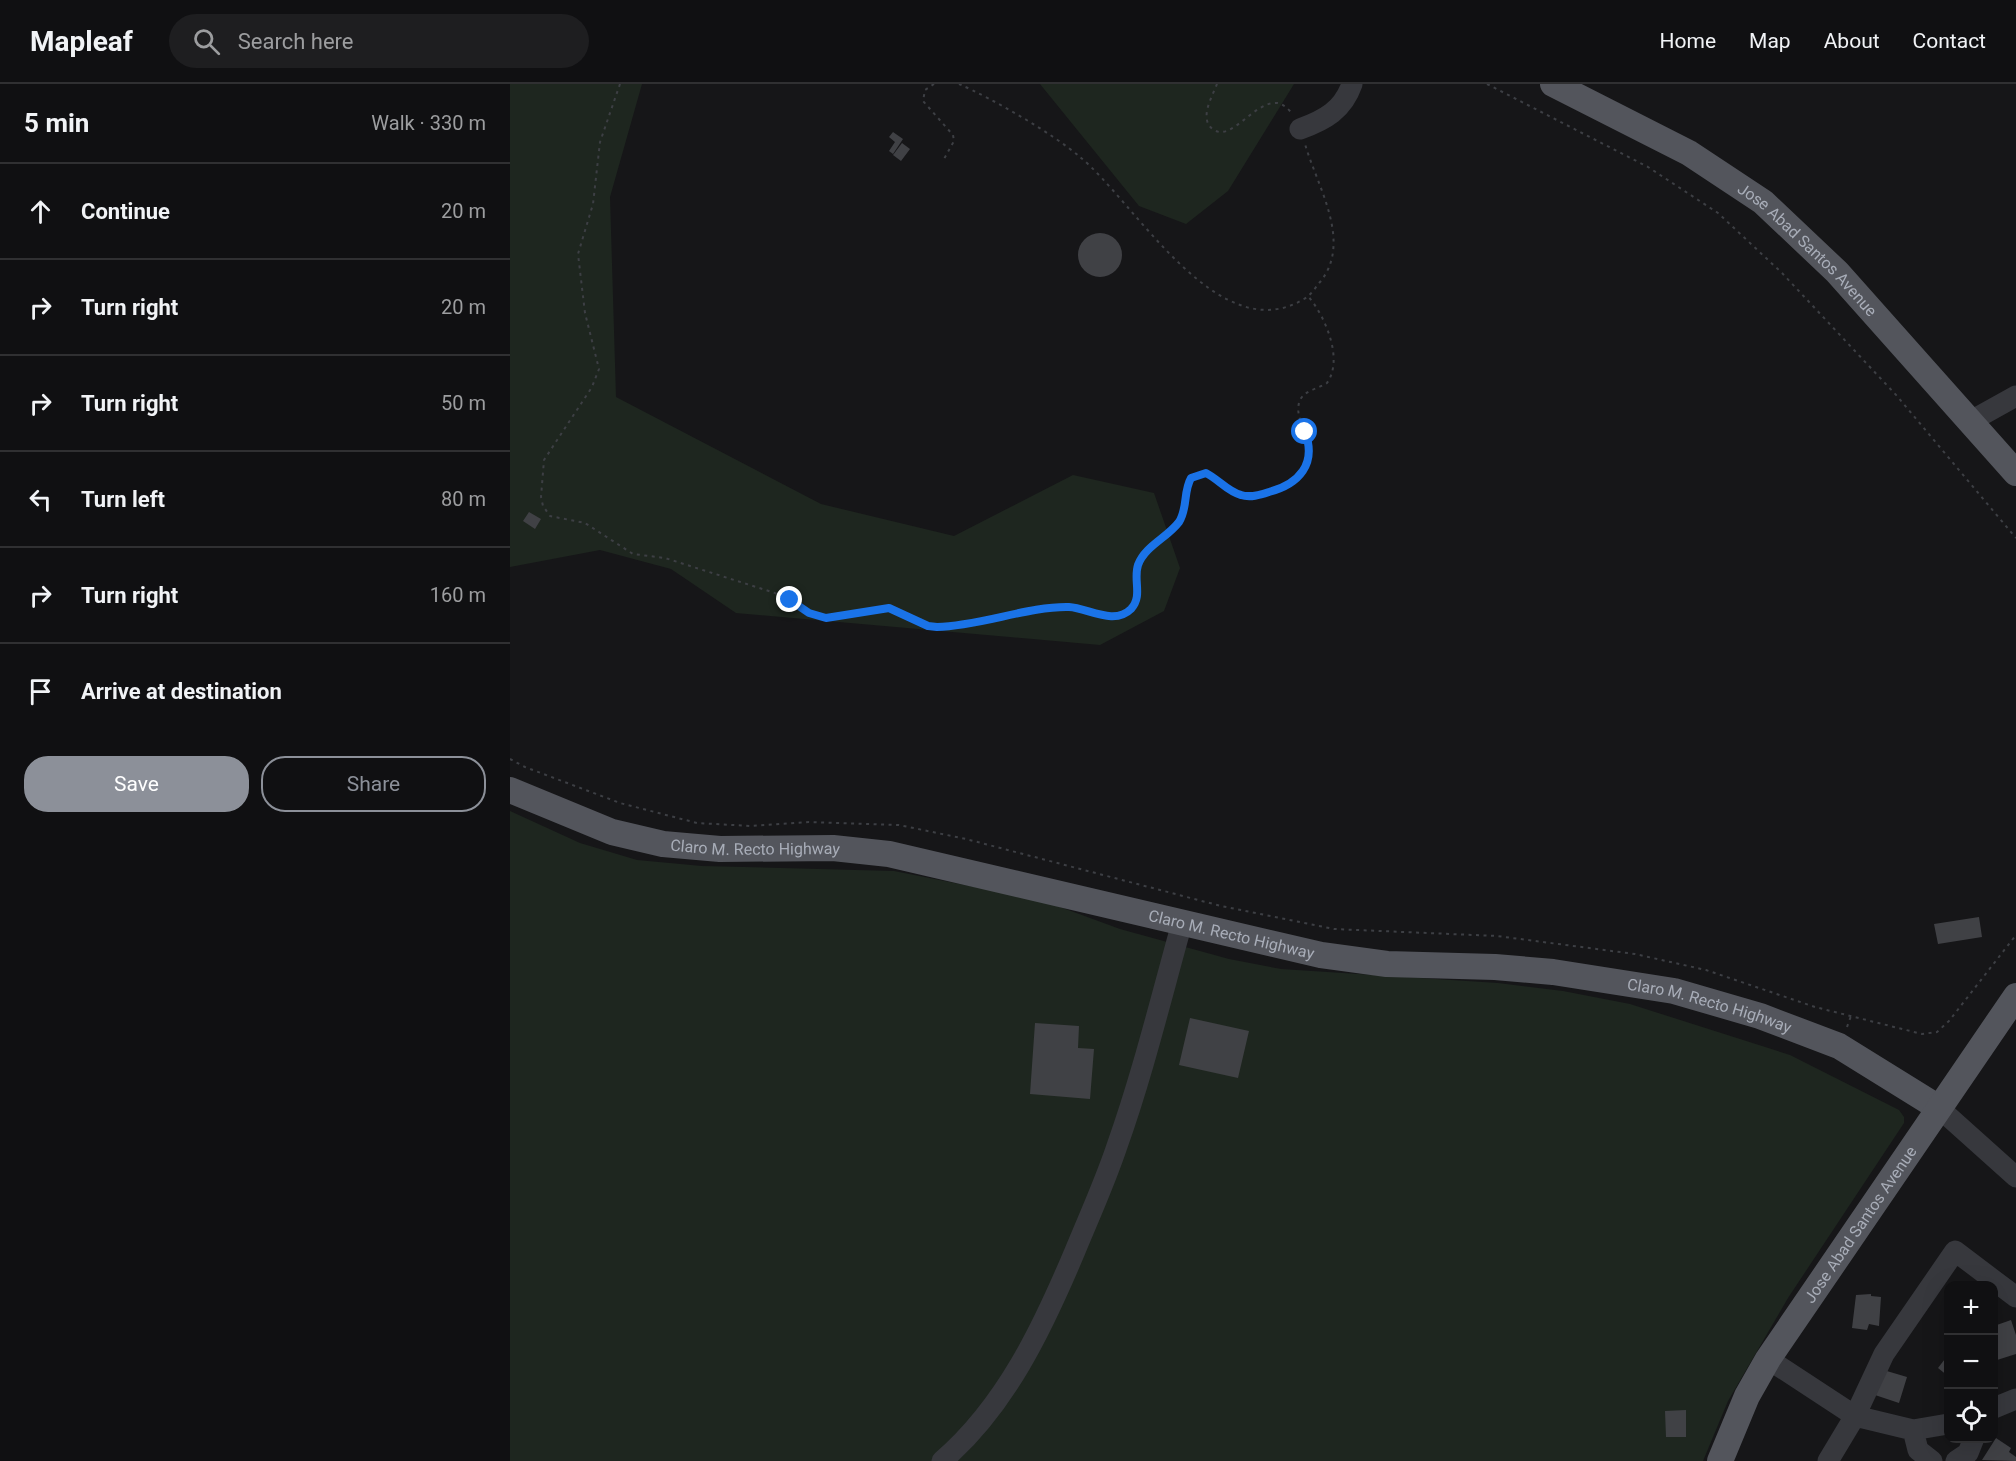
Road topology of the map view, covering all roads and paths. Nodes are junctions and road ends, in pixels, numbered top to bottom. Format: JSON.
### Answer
{"nodes":[{"id":1,"x":620,"y":84,"type":"edge"},
{"id":2,"x":934,"y":84,"type":"edge"},
{"id":3,"x":959,"y":84,"type":"edge"},
{"id":4,"x":1217,"y":84,"type":"edge"},
{"id":5,"x":1352,"y":84,"type":"edge"},
{"id":6,"x":1486,"y":84,"type":"edge"},
{"id":7,"x":1553,"y":84,"type":"edge"},
{"id":8,"x":1300,"y":129,"type":"junction"},
{"id":9,"x":944,"y":159,"type":"dead end"},
{"id":10,"x":1308,"y":296,"type":"junction"},
{"id":11,"x":2016,"y":396,"type":"edge"},
{"id":12,"x":1971,"y":421,"type":"junction"},
{"id":13,"x":2016,"y":473,"type":"edge"},
{"id":14,"x":2016,"y":538,"type":"edge"},
{"id":15,"x":510,"y":759,"type":"edge"},
{"id":16,"x":510,"y":790,"type":"edge"},
{"id":17,"x":1182,"y":923,"type":"junction"},
{"id":18,"x":2016,"y":935,"type":"edge"},
{"id":19,"x":2016,"y":996,"type":"edge"},
{"id":20,"x":1939,"y":1108,"type":"junction"},
{"id":21,"x":2016,"y":1177,"type":"edge"},
{"id":22,"x":2016,"y":1297,"type":"edge"},
{"id":23,"x":1768,"y":1359,"type":"junction"},
{"id":24,"x":2016,"y":1399,"type":"edge"},
{"id":25,"x":1998,"y":1406,"type":"edge"},
{"id":26,"x":1855,"y":1416,"type":"junction"},
{"id":27,"x":1944,"y":1425,"type":"edge"},
{"id":28,"x":1913,"y":1431,"type":"junction"},
{"id":29,"x":1972,"y":1443,"type":"edge"},
{"id":30,"x":942,"y":1461,"type":"edge"},
{"id":31,"x":1720,"y":1461,"type":"edge"},
{"id":32,"x":1828,"y":1461,"type":"edge"},
{"id":33,"x":1932,"y":1461,"type":"edge"},
{"id":34,"x":1956,"y":1461,"type":"edge"}],
"edges":[{"from":1,"to":10,"type":"path"},
{"from":2,"to":9,"type":"path"},
{"from":3,"to":10,"type":"path"},
{"from":4,"to":8,"type":"path"},
{"from":5,"to":8,"type":"street"},
{"from":6,"to":14,"type":"path"},
{"from":7,"to":12,"type":"main road","name":"Jose Abad Santos Avenue"},
{"from":8,"to":10,"type":"path"},
{"from":11,"to":12,"type":"street"},
{"from":12,"to":13,"type":"main road","name":"Jose Abad Santos Avenue"},
{"from":15,"to":18,"type":"path"},
{"from":16,"to":17,"type":"main road","name":"Claro M. Recto Highway"},
{"from":17,"to":20,"type":"main road","name":"Claro M. Recto Highway"},
{"from":17,"to":30,"type":"street"},
{"from":19,"to":20,"type":"main road","name":"Jose Abad Santos Avenue"},
{"from":20,"to":21,"type":"street"},
{"from":20,"to":23,"type":"main road","name":"Jose Abad Santos Avenue"},
{"from":22,"to":26,"type":"street"},
{"from":23,"to":26,"type":"street"},
{"from":23,"to":31,"type":"main road","name":"Jose Abad Santos Avenue"},
{"from":24,"to":25,"type":"street"},
{"from":26,"to":28,"type":"street"},
{"from":26,"to":32,"type":"street"},
{"from":27,"to":28,"type":"street"},
{"from":28,"to":33,"type":"street"},
{"from":29,"to":34,"type":"street"}]}
